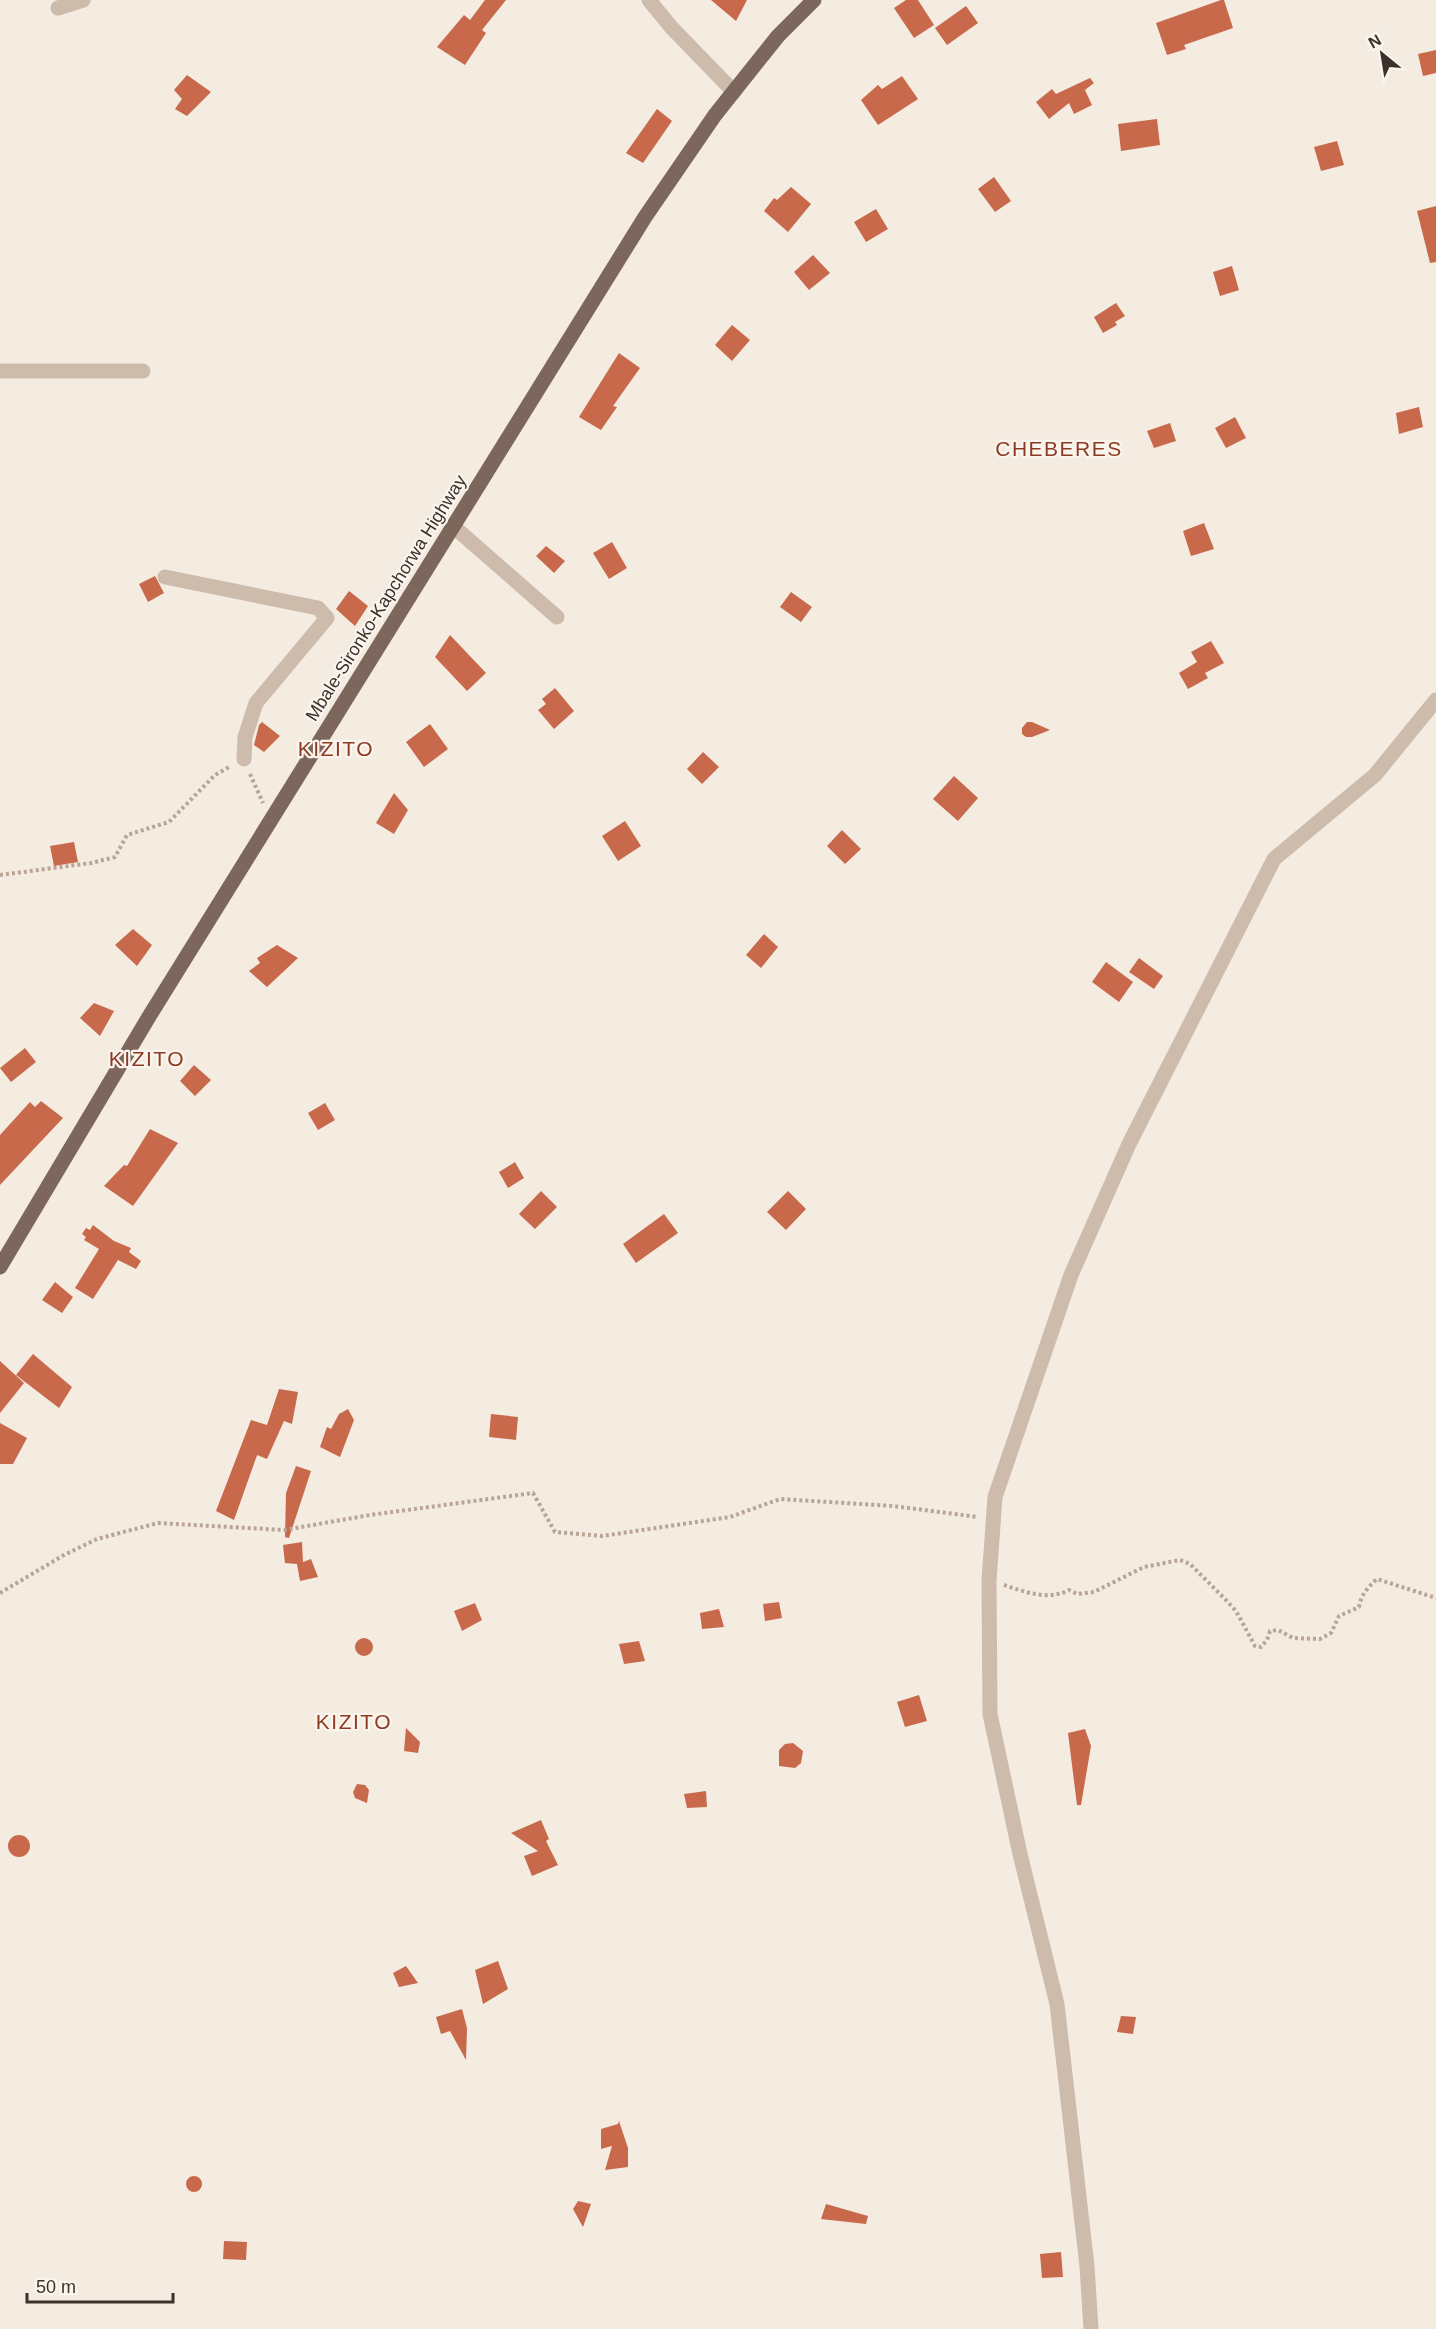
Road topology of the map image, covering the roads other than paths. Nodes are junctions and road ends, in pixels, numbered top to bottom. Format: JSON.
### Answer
{"nodes":[{"id":1,"x":83,"y":0,"type":"edge"},
{"id":2,"x":649,"y":0,"type":"edge"},
{"id":3,"x":814,"y":0,"type":"edge"},
{"id":4,"x":58,"y":8,"type":"dead end"},
{"id":5,"x":734,"y":92,"type":"junction"},
{"id":6,"x":0,"y":371,"type":"edge"},
{"id":7,"x":143,"y":371,"type":"dead end"},
{"id":8,"x":453,"y":526,"type":"junction"},
{"id":9,"x":165,"y":577,"type":"dead end"},
{"id":10,"x":557,"y":616,"type":"dead end"},
{"id":11,"x":1436,"y":700,"type":"edge"},
{"id":12,"x":244,"y":759,"type":"road end"},
{"id":13,"x":0,"y":1267,"type":"edge"},
{"id":14,"x":1091,"y":2329,"type":"edge"}],
"edges":[{"from":1,"to":4,"type":"street"},
{"from":2,"to":5,"type":"street"},
{"from":3,"to":5,"type":"main road","name":"Mbale-Sironko-Kapchorwa Highway"},
{"from":5,"to":8,"type":"main road","name":"Mbale-Sironko-Kapchorwa Highway"},
{"from":6,"to":7,"type":"street"},
{"from":8,"to":10,"type":"street"},
{"from":8,"to":13,"type":"main road","name":"Mbale-Sironko-Kapchorwa Highway"},
{"from":9,"to":12,"type":"street"},
{"from":11,"to":14,"type":"street"}]}
